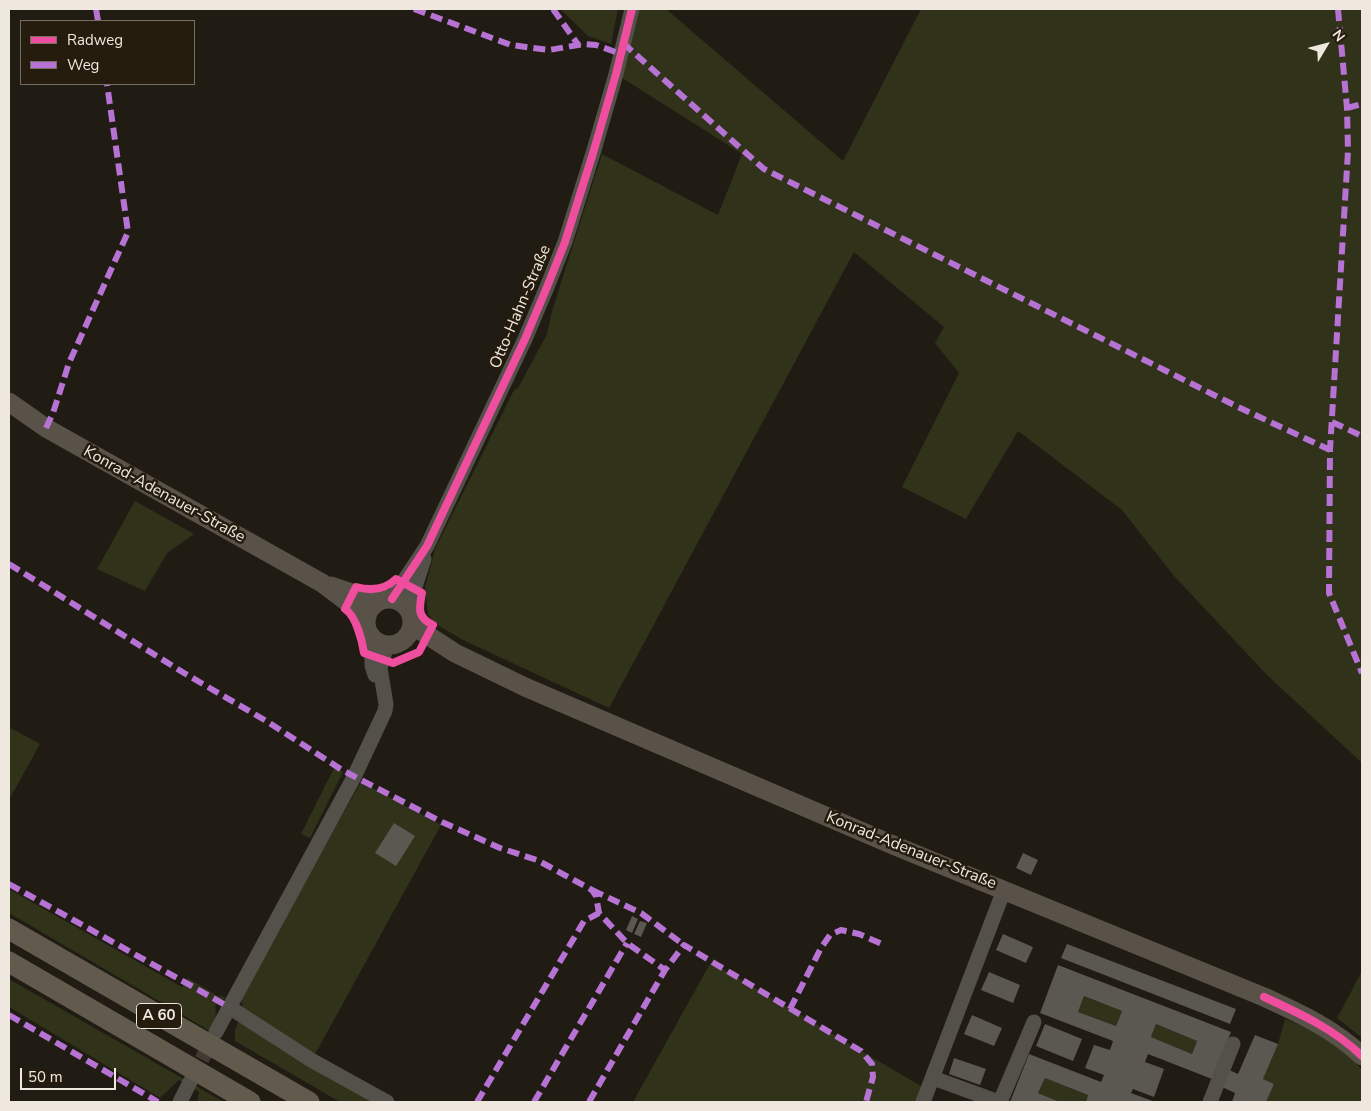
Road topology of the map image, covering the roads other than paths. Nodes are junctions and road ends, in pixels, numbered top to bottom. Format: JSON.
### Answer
{"nodes":[{"id":1,"x":632,"y":9,"type":"edge"},
{"id":2,"x":9,"y":402,"type":"edge"},
{"id":3,"x":322,"y":584,"type":"junction"},
{"id":4,"x":399,"y":614,"type":"junction"},
{"id":5,"x":367,"y":617,"type":"junction"},
{"id":6,"x":380,"y":641,"type":"junction"},
{"id":7,"x":1004,"y":890,"type":"junction"},
{"id":8,"x":9,"y":929,"type":"edge"},
{"id":9,"x":9,"y":962,"type":"edge"},
{"id":10,"x":229,"y":1007,"type":"junction"},
{"id":11,"x":1034,"y":1022,"type":"dead end"},
{"id":12,"x":216,"y":1032,"type":"tunnel mouth"},
{"id":13,"x":1233,"y":1044,"type":"dead end"},
{"id":14,"x":1362,"y":1056,"type":"edge"},
{"id":15,"x":933,"y":1078,"type":"junction"},
{"id":16,"x":190,"y":1082,"type":"tunnel mouth"},
{"id":17,"x":180,"y":1102,"type":"edge"},
{"id":18,"x":250,"y":1102,"type":"edge"},
{"id":19,"x":309,"y":1102,"type":"edge"},
{"id":20,"x":387,"y":1102,"type":"edge"},
{"id":21,"x":923,"y":1102,"type":"edge"},
{"id":22,"x":1000,"y":1102,"type":"edge"},
{"id":23,"x":1210,"y":1102,"type":"edge"}],
"edges":[{"from":1,"to":4,"type":"street","name":"Otto-Hahn-Straße"},
{"from":2,"to":3,"type":"main road","name":"Konrad-Adenauer-Straße"},
{"from":3,"to":4,"type":"main road","name":"Konrad-Adenauer-Straße"},
{"from":3,"to":5,"type":"main road","name":"Konrad-Adenauer-Straße"},
{"from":4,"to":5,"type":"main road"},
{"from":4,"to":6,"type":"main road"},
{"from":4,"to":7,"type":"main road","name":"Konrad-Adenauer-Straße"},
{"from":5,"to":6,"type":"main road"},
{"from":6,"to":10,"type":"street"},
{"from":7,"to":14,"type":"main road","name":"Konrad-Adenauer-Straße"},
{"from":7,"to":15,"type":"street"},
{"from":8,"to":19,"type":"highway","number":"A 60"},
{"from":9,"to":18,"type":"highway","number":"A 60"},
{"from":10,"to":12,"type":"street"},
{"from":10,"to":20,"type":"street"},
{"from":11,"to":22,"type":"street"},
{"from":13,"to":23,"type":"street"},
{"from":15,"to":21,"type":"street"},
{"from":15,"to":22,"type":"street"},
{"from":16,"to":17,"type":"street"}]}
